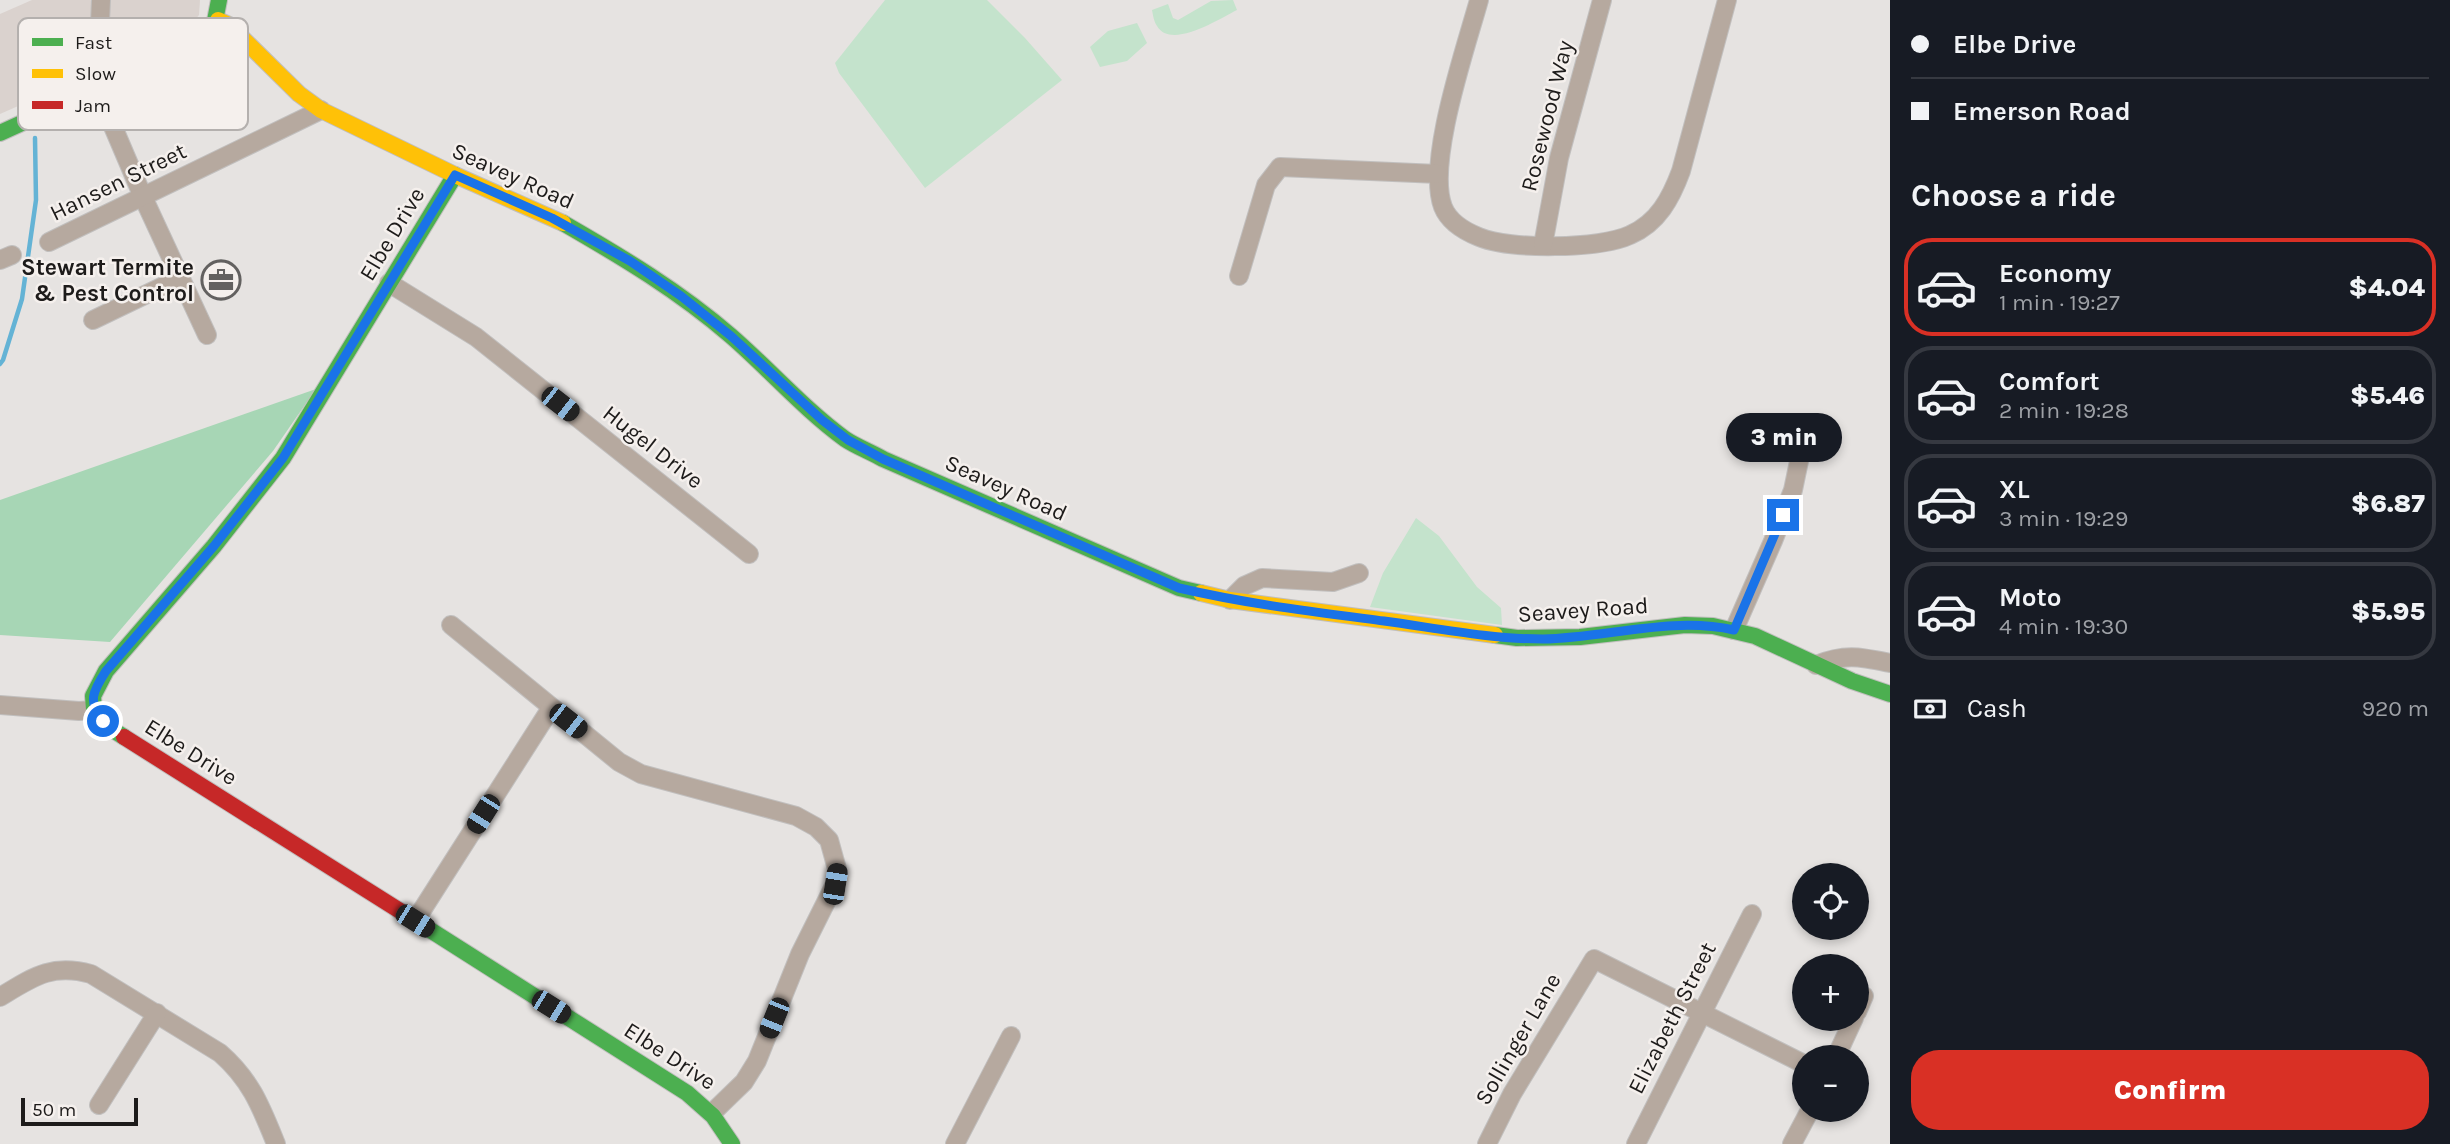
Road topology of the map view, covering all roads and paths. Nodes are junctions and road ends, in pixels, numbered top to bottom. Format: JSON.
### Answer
{"nodes":[{"id":1,"x":101,"y":0,"type":"edge"},
{"id":2,"x":219,"y":0,"type":"edge"},
{"id":3,"x":1479,"y":0,"type":"edge"},
{"id":4,"x":1602,"y":0,"type":"edge"},
{"id":5,"x":1727,"y":0,"type":"edge"},
{"id":6,"x":100,"y":18,"type":"edge"},
{"id":7,"x":218,"y":18,"type":"edge"},
{"id":8,"x":248,"y":44,"type":"edge"},
{"id":9,"x":321,"y":110,"type":"junction"},
{"id":10,"x":18,"y":125,"type":"edge"},
{"id":11,"x":114,"y":130,"type":"edge"},
{"id":12,"x":0,"y":133,"type":"edge"},
{"id":13,"x":1438,"y":174,"type":"junction"},
{"id":14,"x":455,"y":175,"type":"junction"},
{"id":15,"x":143,"y":197,"type":"junction"},
{"id":16,"x":49,"y":242,"type":"dead end"},
{"id":17,"x":1544,"y":245,"type":"junction"},
{"id":18,"x":1239,"y":275,"type":"dead end"},
{"id":19,"x":180,"y":278,"type":"junction"},
{"id":20,"x":389,"y":283,"type":"junction"},
{"id":21,"x":93,"y":320,"type":"dead end"},
{"id":22,"x":207,"y":335,"type":"dead end"},
{"id":23,"x":1803,"y":442,"type":"dead end"},
{"id":24,"x":749,"y":554,"type":"dead end"},
{"id":25,"x":1359,"y":573,"type":"dead end"},
{"id":26,"x":1230,"y":600,"type":"junction"},
{"id":27,"x":451,"y":625,"type":"dead end"},
{"id":28,"x":1734,"y":630,"type":"junction"},
{"id":29,"x":1890,"y":663,"type":"edge"},
{"id":30,"x":1816,"y":665,"type":"junction"},
{"id":31,"x":1890,"y":694,"type":"edge"},
{"id":32,"x":0,"y":705,"type":"edge"},
{"id":33,"x":551,"y":708,"type":"junction"},
{"id":34,"x":94,"y":710,"type":"junction"},
{"id":35,"x":1752,"y":914,"type":"dead end"},
{"id":36,"x":415,"y":921,"type":"junction"},
{"id":37,"x":0,"y":997,"type":"edge"},
{"id":38,"x":157,"y":1013,"type":"junction"},
{"id":39,"x":1703,"y":1013,"type":"junction"},
{"id":40,"x":1011,"y":1036,"type":"dead end"},
{"id":41,"x":1792,"y":1058,"type":"edge"},
{"id":42,"x":99,"y":1105,"type":"dead end"},
{"id":43,"x":713,"y":1112,"type":"junction"},
{"id":44,"x":1804,"y":1122,"type":"edge"},
{"id":45,"x":276,"y":1144,"type":"edge"},
{"id":46,"x":732,"y":1144,"type":"edge"},
{"id":47,"x":955,"y":1144,"type":"edge"},
{"id":48,"x":1487,"y":1144,"type":"edge"},
{"id":49,"x":1636,"y":1144,"type":"edge"},
{"id":50,"x":1792,"y":1144,"type":"edge"}],
"edges":[{"from":1,"to":6,"type":"street"},
{"from":2,"to":7,"type":"street"},
{"from":3,"to":13,"type":"street"},
{"from":4,"to":17,"type":"street","name":"Rosewood Way"},
{"from":5,"to":17,"type":"street"},
{"from":8,"to":9,"type":"street","name":"Seavey Road"},
{"from":9,"to":14,"type":"street","name":"Seavey Road"},
{"from":9,"to":15,"type":"street","name":"Hansen Street"},
{"from":10,"to":12,"type":"street"},
{"from":11,"to":15,"type":"street"},
{"from":13,"to":17,"type":"street"},
{"from":13,"to":18,"type":"street"},
{"from":14,"to":20,"type":"street","name":"Elbe Drive"},
{"from":14,"to":26,"type":"street","name":"Seavey Road"},
{"from":15,"to":16,"type":"street","name":"Hansen Street"},
{"from":15,"to":19,"type":"street"},
{"from":19,"to":21,"type":"street"},
{"from":19,"to":22,"type":"street"},
{"from":20,"to":24,"type":"street","name":"Hugel Drive"},
{"from":20,"to":34,"type":"street","name":"Elbe Drive"},
{"from":23,"to":28,"type":"street"},
{"from":25,"to":26,"type":"street"},
{"from":26,"to":28,"type":"street","name":"Seavey Road"},
{"from":27,"to":33,"type":"street"},
{"from":28,"to":30,"type":"street","name":"Seavey Road"},
{"from":29,"to":30,"type":"street"},
{"from":30,"to":31,"type":"street","name":"Seavey Road"},
{"from":32,"to":34,"type":"street"},
{"from":33,"to":36,"type":"street"},
{"from":33,"to":43,"type":"street"},
{"from":34,"to":36,"type":"street","name":"Elbe Drive"},
{"from":35,"to":39,"type":"street","name":"Elizabeth Street"},
{"from":36,"to":43,"type":"street","name":"Elbe Drive"},
{"from":37,"to":38,"type":"street"},
{"from":38,"to":42,"type":"street"},
{"from":38,"to":45,"type":"street"},
{"from":39,"to":41,"type":"street"},
{"from":39,"to":48,"type":"street","name":"Sollinger Lane"},
{"from":39,"to":49,"type":"street","name":"Elizabeth Street"},
{"from":40,"to":47,"type":"street"},
{"from":43,"to":46,"type":"street","name":"Elbe Drive"},
{"from":44,"to":50,"type":"street"}]}
